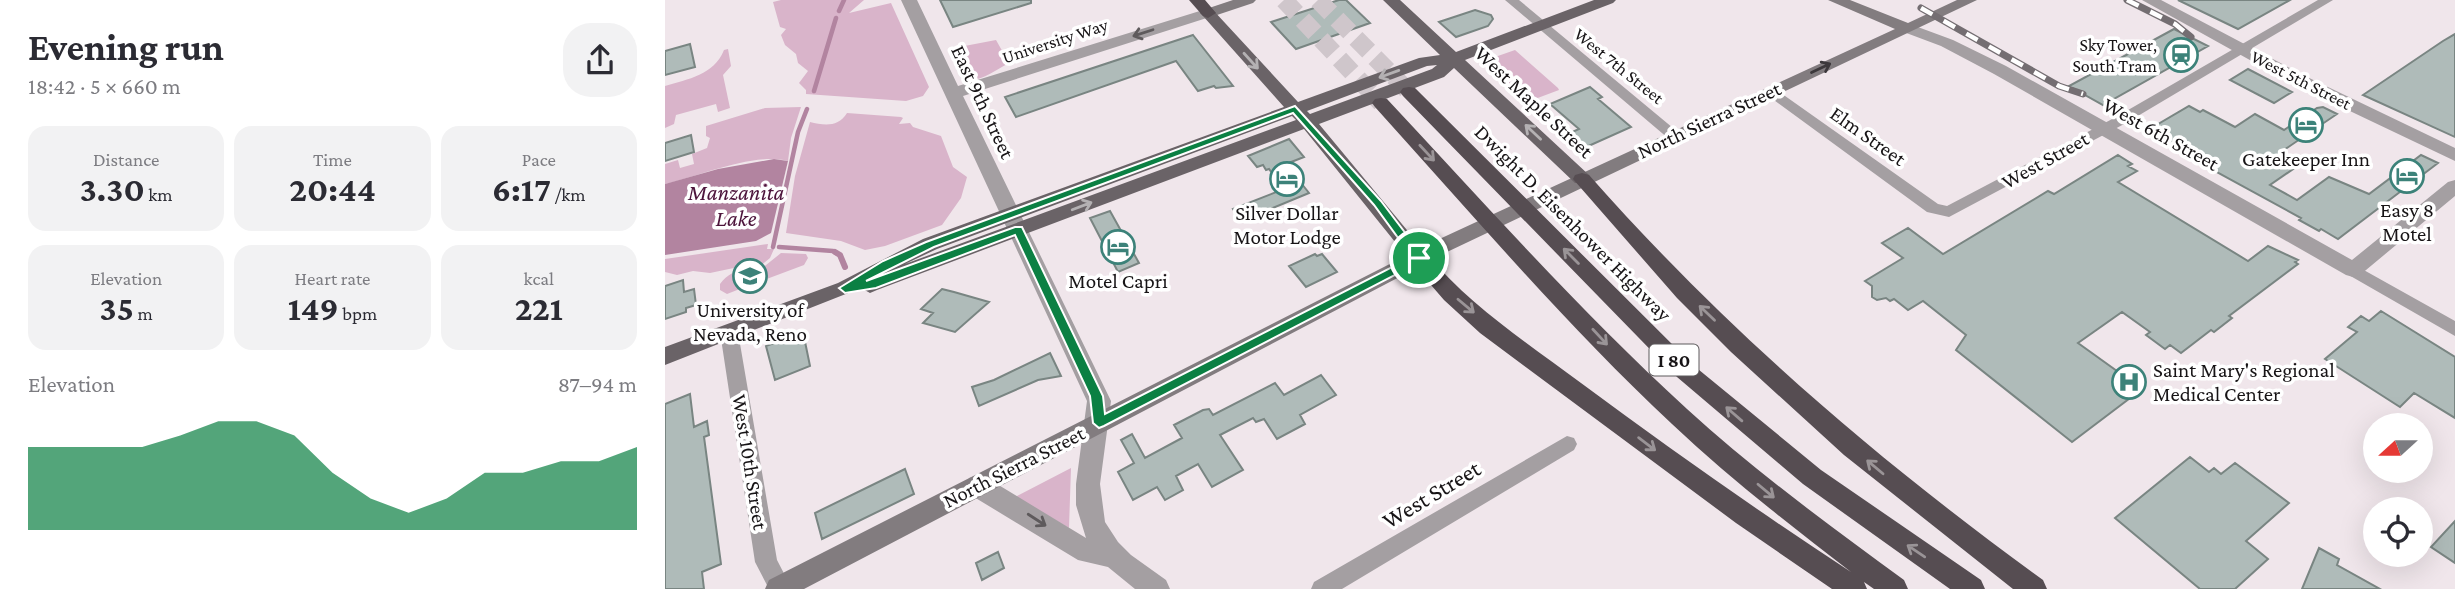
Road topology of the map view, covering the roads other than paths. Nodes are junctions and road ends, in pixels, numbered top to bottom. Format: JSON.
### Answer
{"nodes":[{"id":1,"x":909,"y":0,"type":"edge"},
{"id":2,"x":1248,"y":0,"type":"edge"},
{"id":3,"x":1391,"y":0,"type":"edge"},
{"id":4,"x":1511,"y":0,"type":"edge"},
{"id":5,"x":1608,"y":0,"type":"edge"},
{"id":6,"x":1836,"y":0,"type":"edge"},
{"id":7,"x":1969,"y":0,"type":"edge"},
{"id":8,"x":2150,"y":0,"type":"edge"},
{"id":9,"x":2327,"y":0,"type":"edge"},
{"id":10,"x":1202,"y":6,"type":"edge"},
{"id":11,"x":1541,"y":25,"type":"junction"},
{"id":12,"x":1907,"y":28,"type":"junction"},
{"id":13,"x":2242,"y":49,"type":"junction"},
{"id":14,"x":1454,"y":59,"type":"junction"},
{"id":15,"x":1409,"y":92,"type":"tunnel mouth"},
{"id":16,"x":1770,"y":92,"type":"junction"},
{"id":17,"x":954,"y":93,"type":"junction"},
{"id":18,"x":1381,"y":103,"type":"tunnel mouth"},
{"id":19,"x":1301,"y":115,"type":"junction"},
{"id":20,"x":2105,"y":128,"type":"junction"},
{"id":21,"x":1674,"y":136,"type":"junction"},
{"id":22,"x":2455,"y":155,"type":"edge"},
{"id":23,"x":1573,"y":183,"type":"junction"},
{"id":24,"x":2455,"y":186,"type":"edge"},
{"id":25,"x":1943,"y":212,"type":"joint"},
{"id":26,"x":1015,"y":222,"type":"junction"},
{"id":27,"x":1419,"y":258,"type":"junction"},
{"id":28,"x":2353,"y":270,"type":"junction"},
{"id":29,"x":2455,"y":329,"type":"edge"},
{"id":30,"x":729,"y":332,"type":"junction"},
{"id":31,"x":665,"y":356,"type":"edge"},
{"id":32,"x":1099,"y":423,"type":"junction"},
{"id":33,"x":1567,"y":444,"type":"dead end"},
{"id":34,"x":978,"y":486,"type":"junction"},
{"id":35,"x":1111,"y":556,"type":"junction"},
{"id":36,"x":780,"y":589,"type":"edge"},
{"id":37,"x":1157,"y":589,"type":"edge"},
{"id":38,"x":1321,"y":589,"type":"edge"},
{"id":39,"x":1854,"y":589,"type":"edge"},
{"id":40,"x":1895,"y":589,"type":"edge"},
{"id":41,"x":1972,"y":589,"type":"edge"},
{"id":42,"x":2033,"y":589,"type":"edge"}],
"edges":[{"from":1,"to":17,"type":"street","name":"East 9th Street"},
{"from":2,"to":10,"type":"main road","name":"University Way"},
{"from":3,"to":14,"type":"main road","name":"West Maple Street"},
{"from":4,"to":11,"type":"street","name":"West 7th Street"},
{"from":5,"to":11,"type":"main road"},
{"from":6,"to":12,"type":"main road","name":"West 6th Street"},
{"from":7,"to":12,"type":"main road","name":"North Sierra Street"},
{"from":8,"to":13,"type":"street","name":"West 5th Street"},
{"from":9,"to":13,"type":"street","name":"West Street"},
{"from":10,"to":17,"type":"street","name":"University Way","one_way":true},
{"from":10,"to":19,"type":"main road","one_way":true},
{"from":11,"to":14,"type":"main road"},
{"from":11,"to":21,"type":"street","name":"West 7th Street"},
{"from":16,"to":12,"type":"main road","name":"North Sierra Street","one_way":true},
{"from":12,"to":20,"type":"street","name":"West 6th Street"},
{"from":13,"to":20,"type":"street","name":"West Street"},
{"from":13,"to":22,"type":"street","name":"West 5th Street"},
{"from":14,"to":19,"type":"main road"},
{"from":23,"to":14,"type":"main road","name":"West Maple Street","one_way":true},
{"from":41,"to":15,"type":"highway","name":"Dwight D. Eisenhower Highway","number":"I 80","one_way":true},
{"from":16,"to":21,"type":"main road","name":"North Sierra Street"},
{"from":16,"to":25,"type":"street","name":"Elm Street"},
{"from":17,"to":26,"type":"street","name":"East 9th Street"},
{"from":18,"to":40,"type":"highway","number":"I 80","one_way":true},
{"from":19,"to":26,"type":"main road"},
{"from":19,"to":27,"type":"main road"},
{"from":20,"to":25,"type":"street","name":"West Street"},
{"from":20,"to":28,"type":"street","name":"West 6th Street"},
{"from":21,"to":23,"type":"main road","name":"North Sierra Street"},
{"from":23,"to":27,"type":"main road","name":"North Sierra Street"},
{"from":42,"to":23,"type":"highway","one_way":true},
{"from":24,"to":28,"type":"street"},
{"from":26,"to":30,"type":"main road"},
{"from":26,"to":32,"type":"street","name":"East 9th Street"},
{"from":27,"to":32,"type":"main road","name":"North Sierra Street"},
{"from":27,"to":39,"type":"highway","one_way":true},
{"from":28,"to":29,"type":"street","name":"West 6th Street"},
{"from":30,"to":31,"type":"main road"},
{"from":30,"to":36,"type":"street","name":"West 10th Street"},
{"from":32,"to":34,"type":"main road","name":"North Sierra Street"},
{"from":32,"to":35,"type":"street"},
{"from":33,"to":38,"type":"street","name":"West Street"},
{"from":34,"to":35,"type":"street","one_way":true},
{"from":34,"to":36,"type":"main road","name":"North Sierra Street"},
{"from":35,"to":37,"type":"street"}]}
